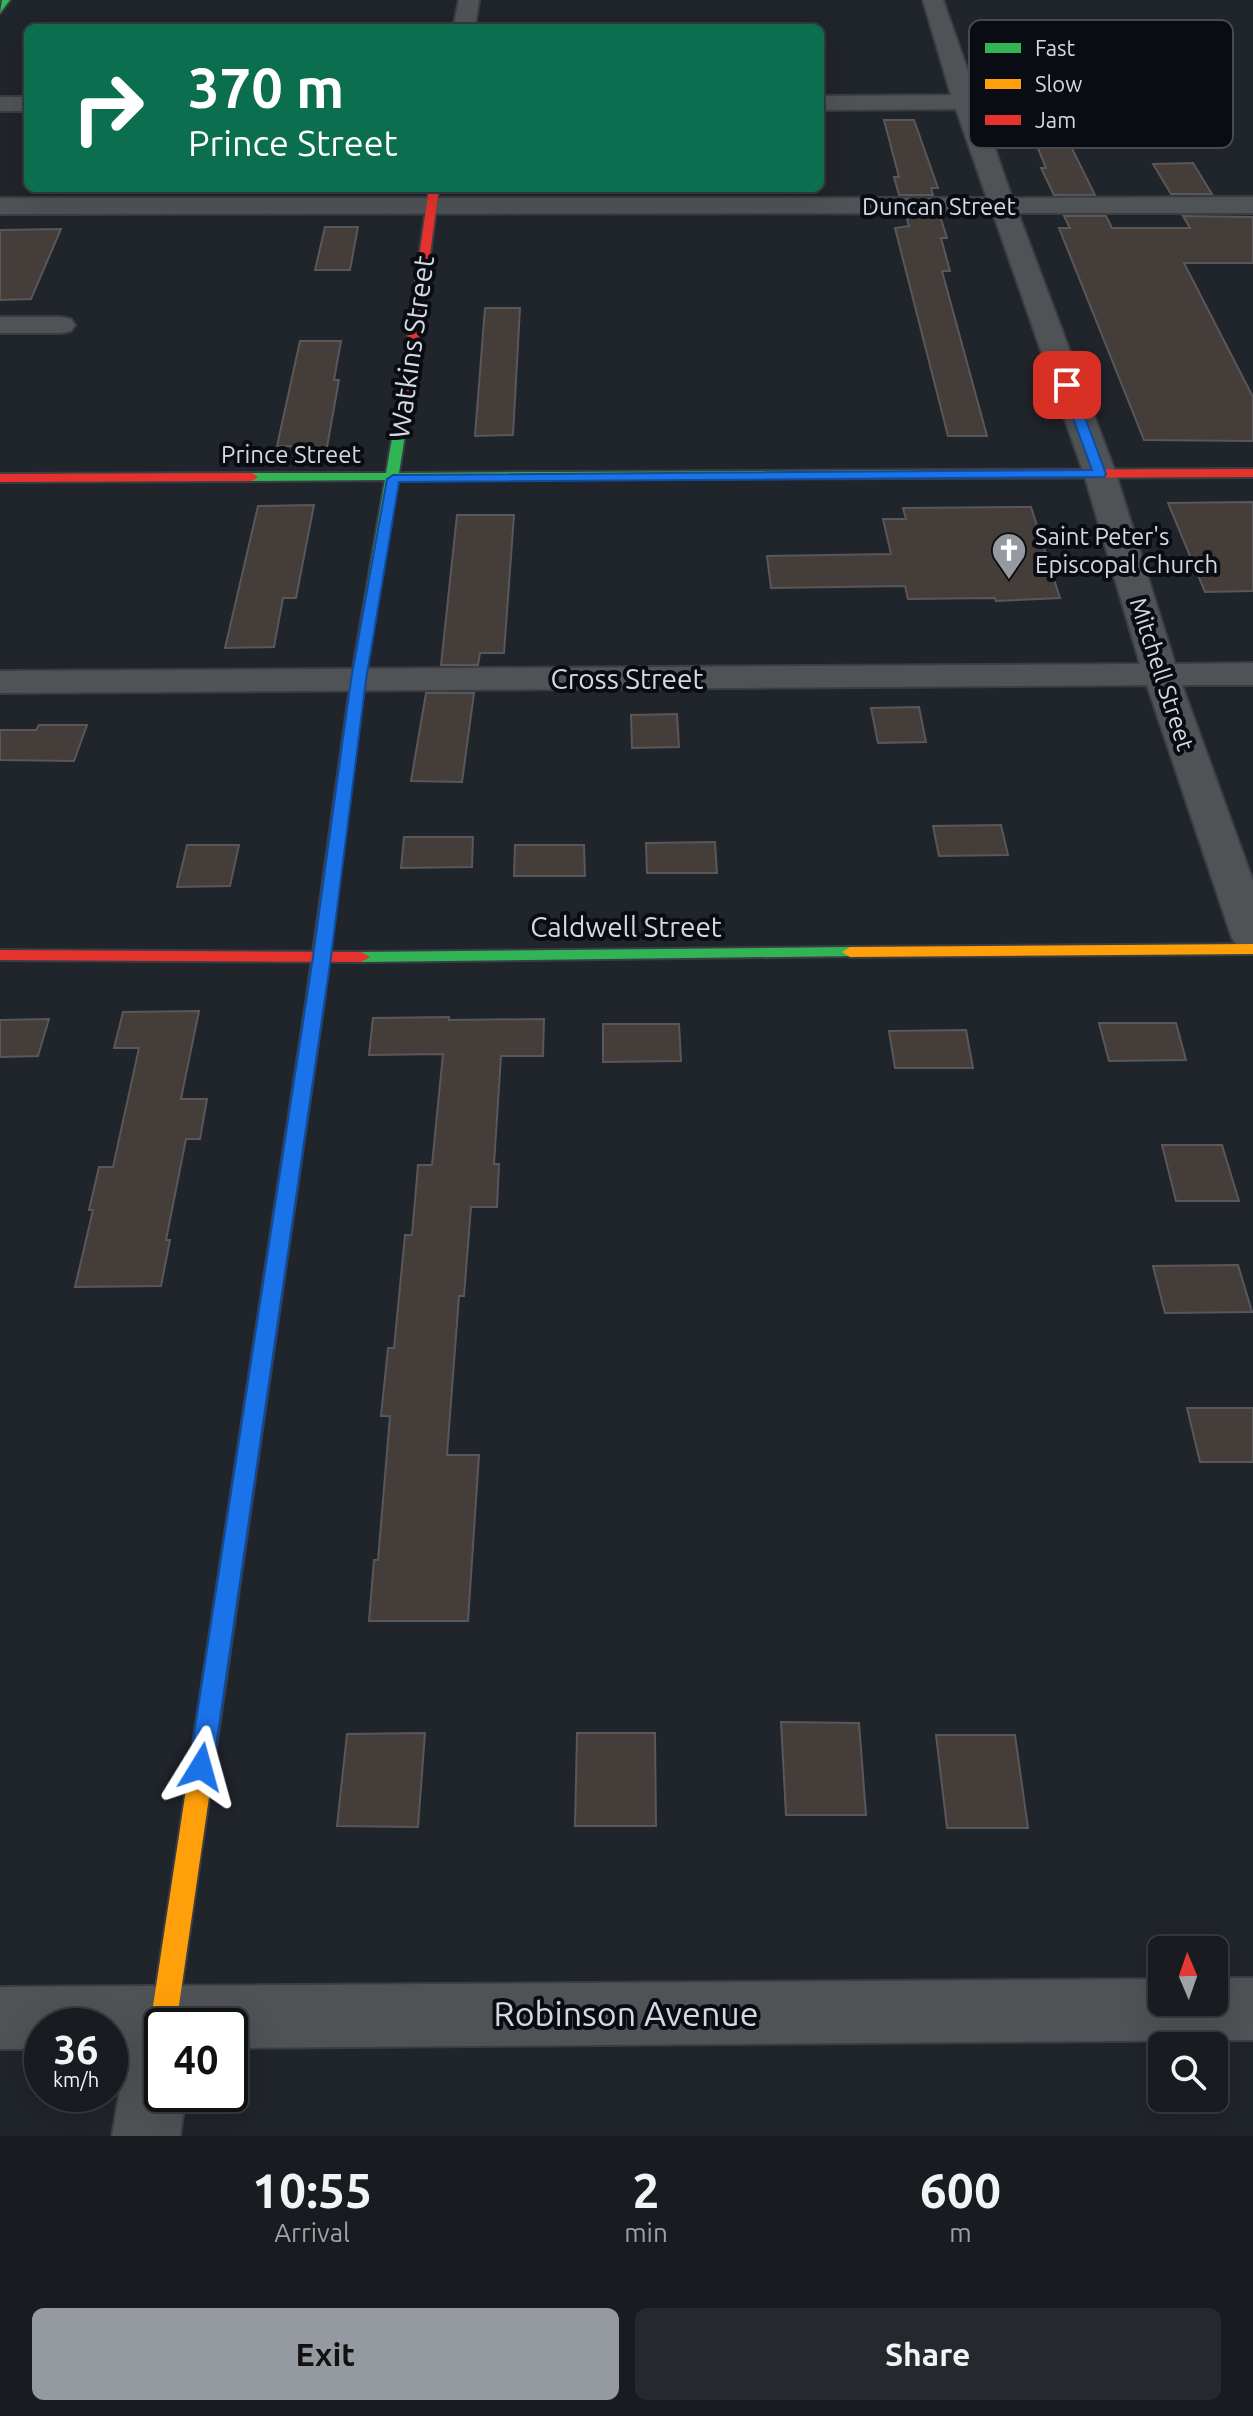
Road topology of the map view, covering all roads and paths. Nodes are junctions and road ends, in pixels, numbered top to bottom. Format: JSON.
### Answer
{"nodes":[{"id":1,"x":6,"y":0,"type":"edge"},
{"id":2,"x":469,"y":0,"type":"edge"},
{"id":3,"x":933,"y":0,"type":"edge"},
{"id":4,"x":0,"y":10,"type":"edge"},
{"id":5,"x":465,"y":24,"type":"edge"},
{"id":6,"x":965,"y":102,"type":"junction"},
{"id":7,"x":824,"y":103,"type":"edge"},
{"id":8,"x":0,"y":104,"type":"edge"},
{"id":9,"x":24,"y":104,"type":"edge"},
{"id":10,"x":969,"y":113,"type":"edge"},
{"id":11,"x":981,"y":148,"type":"edge"},
{"id":12,"x":432,"y":197,"type":"edge"},
{"id":13,"x":1253,"y":205,"type":"edge"},
{"id":14,"x":0,"y":206,"type":"edge"},
{"id":15,"x":1002,"y":206,"type":"junction"},
{"id":16,"x":0,"y":325,"type":"edge"},
{"id":17,"x":61,"y":325,"type":"dead end"},
{"id":18,"x":1253,"y":473,"type":"edge"},
{"id":19,"x":1100,"y":474,"type":"junction"},
{"id":20,"x":0,"y":478,"type":"edge"},
{"id":21,"x":393,"y":479,"type":"junction"},
{"id":22,"x":1253,"y":674,"type":"edge"},
{"id":23,"x":1161,"y":675,"type":"junction"},
{"id":24,"x":358,"y":680,"type":"junction"},
{"id":25,"x":0,"y":682,"type":"edge"},
{"id":26,"x":1253,"y":938,"type":"edge"},
{"id":27,"x":1253,"y":949,"type":"edge"},
{"id":28,"x":0,"y":955,"type":"edge"},
{"id":29,"x":322,"y":957,"type":"junction"},
{"id":30,"x":165,"y":2008,"type":"edge"},
{"id":31,"x":1253,"y":2009,"type":"edge"},
{"id":32,"x":0,"y":2018,"type":"edge"},
{"id":33,"x":144,"y":2023,"type":"edge"},
{"id":34,"x":248,"y":2023,"type":"edge"},
{"id":35,"x":150,"y":2112,"type":"edge"},
{"id":36,"x":146,"y":2136,"type":"edge"}],
"edges":[{"from":1,"to":4,"type":"street"},
{"from":2,"to":5,"type":"street"},
{"from":3,"to":6,"type":"street","name":"Mitchell Street"},
{"from":6,"to":7,"type":"street"},
{"from":6,"to":10,"type":"street","name":"Mitchell Street"},
{"from":8,"to":9,"type":"street"},
{"from":11,"to":15,"type":"street","name":"Mitchell Street"},
{"from":12,"to":14,"type":"street","name":"Duncan Street"},
{"from":12,"to":15,"type":"street","name":"Duncan Street"},
{"from":12,"to":21,"type":"street","name":"Watkins Street"},
{"from":13,"to":15,"type":"street","name":"Duncan Street"},
{"from":15,"to":19,"type":"street","name":"Mitchell Street"},
{"from":16,"to":17,"type":"street"},
{"from":18,"to":19,"type":"street","name":"Prince Street"},
{"from":19,"to":21,"type":"street","name":"Prince Street"},
{"from":19,"to":23,"type":"street","name":"Mitchell Street"},
{"from":20,"to":21,"type":"street","name":"Prince Street"},
{"from":21,"to":24,"type":"street","name":"Watkins Street"},
{"from":22,"to":23,"type":"street","name":"Cross Street"},
{"from":23,"to":24,"type":"street","name":"Cross Street"},
{"from":23,"to":26,"type":"street","name":"Mitchell Street"},
{"from":24,"to":25,"type":"street","name":"Cross Street"},
{"from":24,"to":29,"type":"street","name":"Watkins Street"},
{"from":27,"to":29,"type":"street","name":"Caldwell Street"},
{"from":28,"to":29,"type":"street","name":"Caldwell Street"},
{"from":29,"to":30,"type":"street","name":"Watkins Street"},
{"from":31,"to":34,"type":"street","name":"Robinson Avenue"},
{"from":32,"to":33,"type":"street","name":"Robinson Avenue"},
{"from":35,"to":36,"type":"street","name":"Watkins Street"}]}
